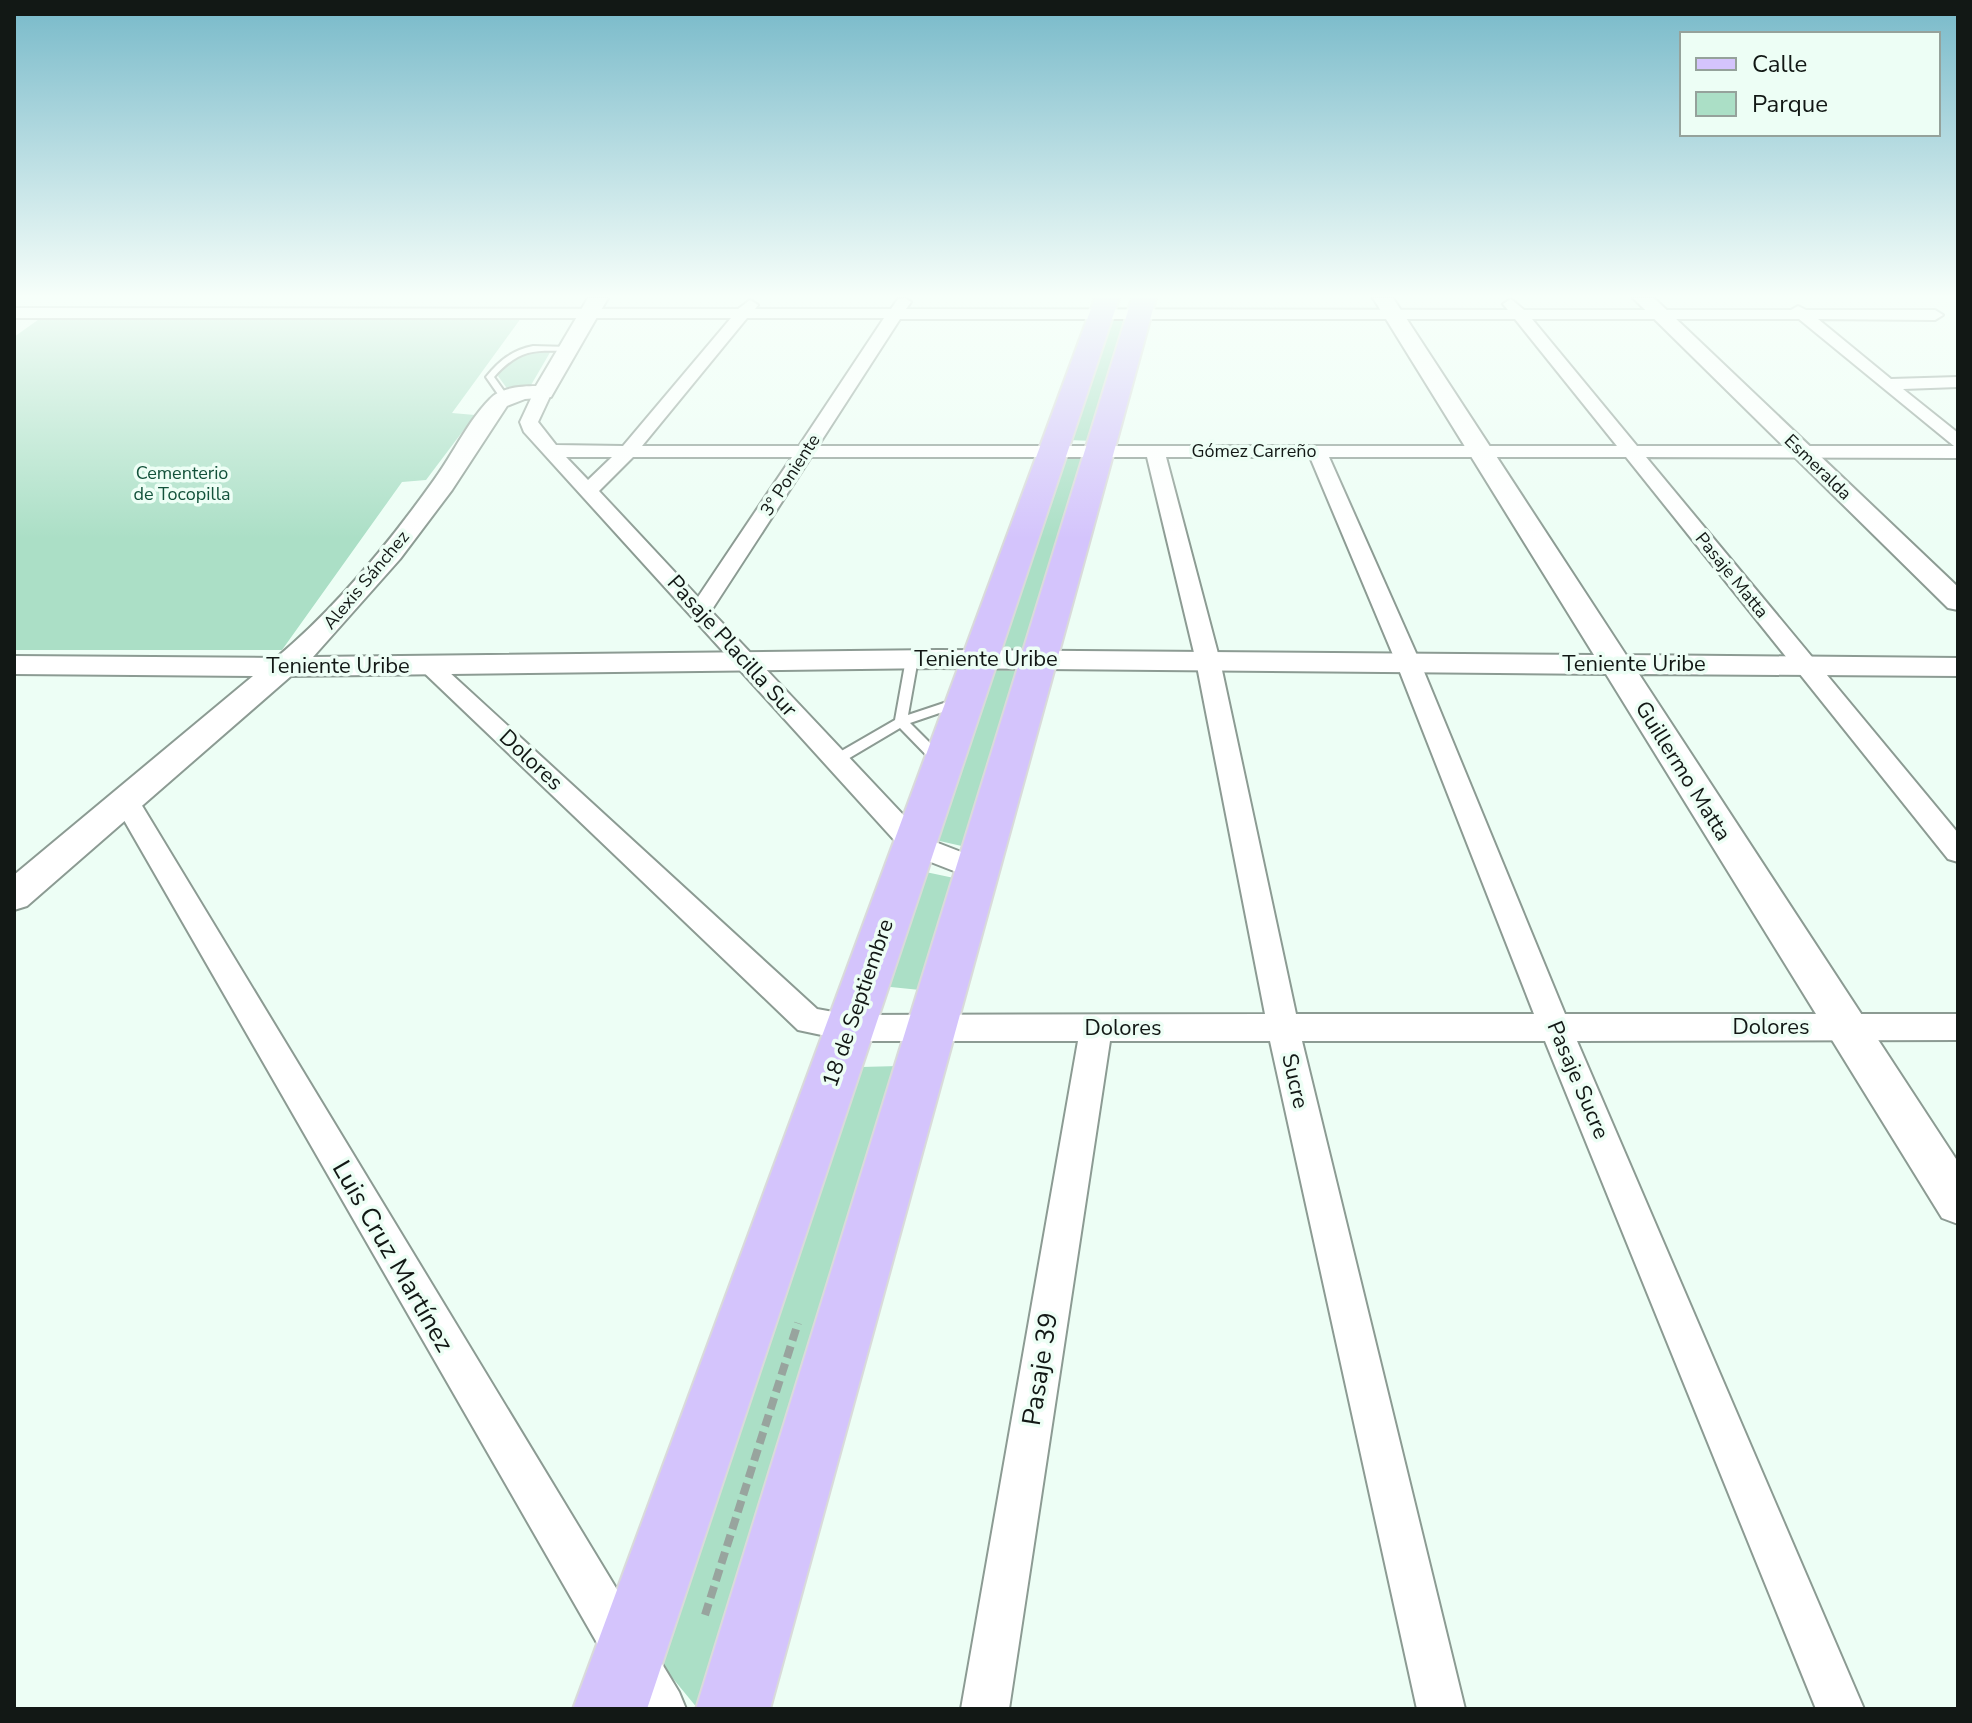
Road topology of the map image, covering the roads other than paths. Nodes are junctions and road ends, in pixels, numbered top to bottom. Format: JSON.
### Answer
{"nodes":[{"id":1,"x":491,"y":378,"type":"edge"},
{"id":2,"x":551,"y":378,"type":"edge"},
{"id":3,"x":688,"y":378,"type":"edge"},
{"id":4,"x":854,"y":378,"type":"edge"},
{"id":5,"x":1079,"y":378,"type":"edge"},
{"id":6,"x":1120,"y":378,"type":"edge"},
{"id":7,"x":1434,"y":378,"type":"edge"},
{"id":8,"x":1572,"y":378,"type":"edge"},
{"id":9,"x":1726,"y":378,"type":"edge"},
{"id":10,"x":1881,"y":378,"type":"edge"},
{"id":11,"x":1958,"y":382,"type":"edge"},
{"id":12,"x":1888,"y":384,"type":"junction"},
{"id":13,"x":543,"y":392,"type":"junction"},
{"id":14,"x":505,"y":398,"type":"junction"},
{"id":15,"x":1958,"y":442,"type":"edge"},
{"id":16,"x":550,"y":451,"type":"junction"},
{"id":17,"x":628,"y":451,"type":"junction"},
{"id":18,"x":807,"y":451,"type":"junction"},
{"id":19,"x":1053,"y":451,"type":"junction"},
{"id":20,"x":1099,"y":451,"type":"junction"},
{"id":21,"x":1155,"y":451,"type":"junction"},
{"id":22,"x":1317,"y":451,"type":"junction"},
{"id":23,"x":1481,"y":451,"type":"junction"},
{"id":24,"x":1631,"y":451,"type":"junction"},
{"id":25,"x":1802,"y":452,"type":"junction"},
{"id":26,"x":1958,"y":452,"type":"edge"},
{"id":27,"x":589,"y":490,"type":"junction"},
{"id":28,"x":1958,"y":602,"type":"edge"},
{"id":29,"x":700,"y":611,"type":"junction"},
{"id":30,"x":741,"y":659,"type":"junction"},
{"id":31,"x":912,"y":659,"type":"junction"},
{"id":32,"x":980,"y":659,"type":"junction"},
{"id":33,"x":1037,"y":659,"type":"junction"},
{"id":34,"x":1208,"y":661,"type":"junction"},
{"id":35,"x":1408,"y":662,"type":"junction"},
{"id":36,"x":1615,"y":664,"type":"junction"},
{"id":37,"x":14,"y":665,"type":"edge"},
{"id":38,"x":1806,"y":665,"type":"junction"},
{"id":39,"x":429,"y":666,"type":"junction"},
{"id":40,"x":285,"y":667,"type":"junction"},
{"id":41,"x":1958,"y":667,"type":"edge"},
{"id":42,"x":966,"y":699,"type":"junction"},
{"id":43,"x":901,"y":722,"type":"junction"},
{"id":44,"x":836,"y":760,"type":"junction"},
{"id":45,"x":943,"y":764,"type":"junction"},
{"id":46,"x":126,"y":801,"type":"junction"},
{"id":47,"x":915,"y":845,"type":"junction"},
{"id":48,"x":1958,"y":852,"type":"edge"},
{"id":49,"x":977,"y":869,"type":"junction"},
{"id":50,"x":14,"y":896,"type":"edge"},
{"id":51,"x":931,"y":1027,"type":"junction"},
{"id":52,"x":1283,"y":1027,"type":"junction"},
{"id":53,"x":1555,"y":1027,"type":"junction"},
{"id":54,"x":1846,"y":1027,"type":"junction"},
{"id":55,"x":1958,"y":1027,"type":"edge"},
{"id":56,"x":850,"y":1028,"type":"junction"},
{"id":57,"x":1096,"y":1029,"type":"junction"},
{"id":58,"x":1958,"y":1202,"type":"edge"},
{"id":59,"x":619,"y":1683,"type":"edge"},
{"id":60,"x":739,"y":1684,"type":"edge"},
{"id":61,"x":662,"y":1709,"type":"edge"},
{"id":62,"x":985,"y":1709,"type":"edge"},
{"id":63,"x":1441,"y":1709,"type":"edge"},
{"id":64,"x":1840,"y":1709,"type":"edge"}],
"edges":[{"from":1,"to":14,"type":"lane"},
{"from":2,"to":13,"type":"street"},
{"from":3,"to":17,"type":"street"},
{"from":4,"to":18,"type":"street","name":"3° Poniente"},
{"from":5,"to":19,"type":"main road","name":"18 de Septiembre"},
{"from":6,"to":20,"type":"main road"},
{"from":7,"to":23,"type":"street","name":"Guillermo Matta"},
{"from":8,"to":24,"type":"street","name":"Pasaje Matta"},
{"from":9,"to":25,"type":"street","name":"Esmeralda"},
{"from":10,"to":12,"type":"street"},
{"from":11,"to":12,"type":"street"},
{"from":12,"to":15,"type":"street"},
{"from":13,"to":14,"type":"street"},
{"from":13,"to":16,"type":"street","name":"Pasaje Placilla Sur"},
{"from":14,"to":40,"type":"street","name":"Alexis Sánchez"},
{"from":16,"to":17,"type":"street","name":"Gómez Carreño"},
{"from":16,"to":27,"type":"street","name":"Pasaje Placilla Sur"},
{"from":17,"to":18,"type":"street","name":"Gómez Carreño"},
{"from":17,"to":27,"type":"street"},
{"from":18,"to":19,"type":"street","name":"Gómez Carreño"},
{"from":18,"to":29,"type":"street","name":"3° Poniente"},
{"from":19,"to":20,"type":"street","name":"Gómez Carreño"},
{"from":19,"to":32,"type":"main road","name":"18 de Septiembre"},
{"from":20,"to":21,"type":"street","name":"Gómez Carreño"},
{"from":20,"to":33,"type":"main road"},
{"from":21,"to":22,"type":"street","name":"Gómez Carreño"},
{"from":21,"to":34,"type":"street","name":"Sucre"},
{"from":22,"to":23,"type":"street","name":"Gómez Carreño"},
{"from":22,"to":35,"type":"street","name":"Pasaje Sucre"},
{"from":23,"to":24,"type":"street","name":"Gómez Carreño"},
{"from":23,"to":36,"type":"street","name":"Guillermo Matta"},
{"from":24,"to":25,"type":"street","name":"Gómez Carreño"},
{"from":24,"to":38,"type":"street","name":"Pasaje Matta"},
{"from":25,"to":26,"type":"street","name":"Gómez Carreño"},
{"from":25,"to":28,"type":"street","name":"Esmeralda"},
{"from":27,"to":29,"type":"street","name":"Pasaje Placilla Sur"},
{"from":29,"to":30,"type":"street","name":"Pasaje Placilla Sur"},
{"from":30,"to":31,"type":"street","name":"Teniente Uribe"},
{"from":30,"to":39,"type":"street","name":"Teniente Uribe"},
{"from":30,"to":44,"type":"street","name":"Pasaje Placilla Sur"},
{"from":31,"to":32,"type":"street","name":"Teniente Uribe"},
{"from":31,"to":43,"type":"lane"},
{"from":32,"to":33,"type":"street","name":"Teniente Uribe"},
{"from":32,"to":42,"type":"main road","name":"18 de Septiembre"},
{"from":33,"to":34,"type":"street","name":"Teniente Uribe"},
{"from":33,"to":49,"type":"main road"},
{"from":34,"to":35,"type":"street","name":"Teniente Uribe"},
{"from":34,"to":52,"type":"street","name":"Sucre"},
{"from":35,"to":36,"type":"street","name":"Teniente Uribe"},
{"from":35,"to":53,"type":"street","name":"Pasaje Sucre"},
{"from":36,"to":38,"type":"street","name":"Teniente Uribe"},
{"from":36,"to":54,"type":"street","name":"Guillermo Matta"},
{"from":37,"to":40,"type":"street","name":"Teniente Uribe"},
{"from":38,"to":41,"type":"street","name":"Teniente Uribe"},
{"from":38,"to":48,"type":"street","name":"Pasaje Matta"},
{"from":39,"to":40,"type":"street","name":"Teniente Uribe"},
{"from":39,"to":56,"type":"street","name":"Dolores"},
{"from":40,"to":46,"type":"street","name":"Alexis Sánchez"},
{"from":42,"to":43,"type":"lane"},
{"from":42,"to":45,"type":"main road","name":"18 de Septiembre"},
{"from":43,"to":44,"type":"lane"},
{"from":43,"to":45,"type":"lane"},
{"from":44,"to":47,"type":"street","name":"Pasaje Placilla Sur"},
{"from":45,"to":47,"type":"main road","name":"18 de Septiembre"},
{"from":46,"to":50,"type":"street","name":"Alexis Sánchez"},
{"from":46,"to":59,"type":"street","name":"Luis Cruz Martínez"},
{"from":47,"to":49,"type":"street","name":"Pasaje Placilla Sur"},
{"from":47,"to":56,"type":"main road","name":"18 de Septiembre"},
{"from":49,"to":51,"type":"main road"},
{"from":51,"to":56,"type":"street","name":"Dolores"},
{"from":51,"to":57,"type":"street","name":"Dolores"},
{"from":51,"to":60,"type":"main road"},
{"from":52,"to":53,"type":"street","name":"Dolores"},
{"from":52,"to":57,"type":"street","name":"Dolores"},
{"from":52,"to":63,"type":"street","name":"Sucre"},
{"from":53,"to":54,"type":"street","name":"Dolores"},
{"from":53,"to":64,"type":"street","name":"Pasaje Sucre"},
{"from":54,"to":55,"type":"street","name":"Dolores"},
{"from":54,"to":58,"type":"street","name":"Guillermo Matta"},
{"from":56,"to":59,"type":"main road","name":"18 de Septiembre"},
{"from":57,"to":62,"type":"street","name":"Pasaje 39"},
{"from":59,"to":61,"type":"street","name":"Luis Cruz Martínez"}]}
